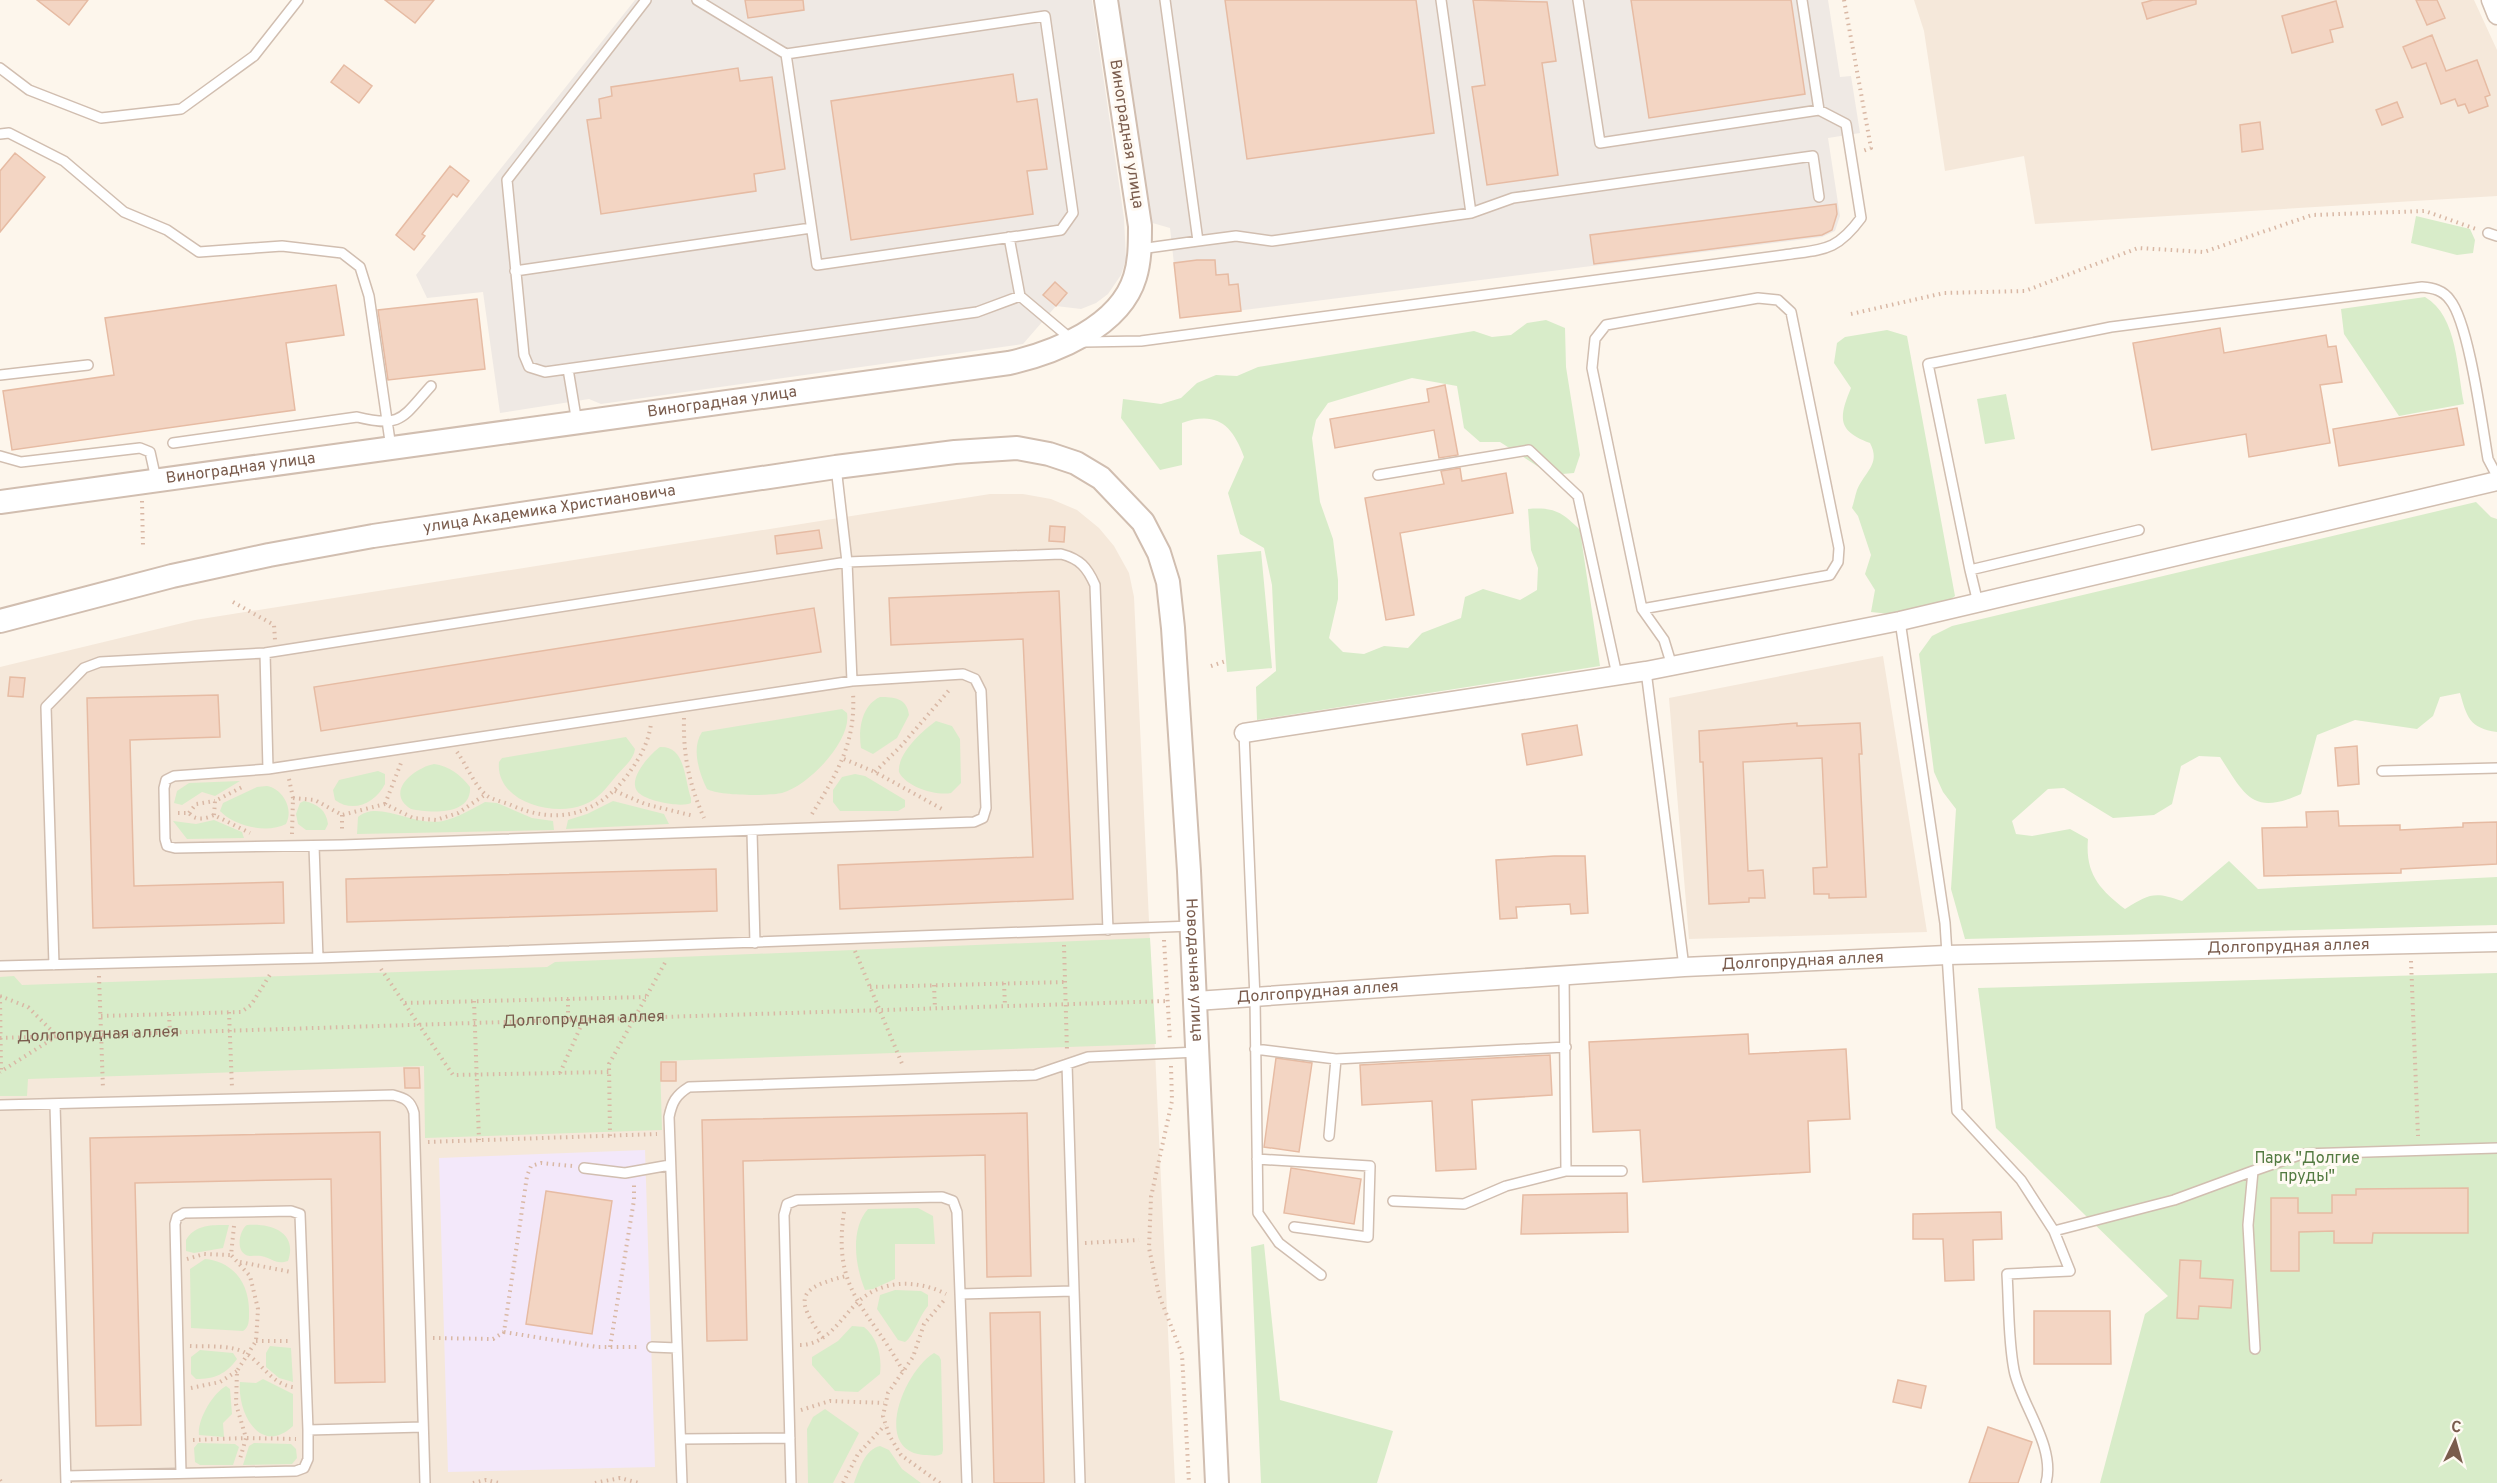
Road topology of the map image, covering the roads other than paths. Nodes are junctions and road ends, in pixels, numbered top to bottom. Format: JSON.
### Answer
{"nodes":[{"id":1,"x":298,"y":0,"type":"edge"},
{"id":2,"x":646,"y":0,"type":"edge"},
{"id":3,"x":697,"y":0,"type":"edge"},
{"id":4,"x":1106,"y":0,"type":"edge"},
{"id":5,"x":1165,"y":0,"type":"edge"},
{"id":6,"x":1441,"y":0,"type":"edge"},
{"id":7,"x":1578,"y":0,"type":"edge"},
{"id":8,"x":1802,"y":0,"type":"edge"},
{"id":9,"x":2491,"y":0,"type":"edge"},
{"id":10,"x":2497,"y":15,"type":"edge"},
{"id":11,"x":786,"y":54,"type":"junction"},
{"id":12,"x":0,"y":68,"type":"edge"},
{"id":13,"x":1819,"y":110,"type":"junction"},
{"id":14,"x":0,"y":134,"type":"edge"},
{"id":15,"x":1819,"y":197,"type":"dead end"},
{"id":16,"x":1471,"y":213,"type":"junction"},
{"id":17,"x":811,"y":228,"type":"junction"},
{"id":18,"x":1010,"y":237,"type":"junction"},
{"id":19,"x":1198,"y":241,"type":"junction"},
{"id":20,"x":1140,"y":249,"type":"junction"},
{"id":21,"x":515,"y":271,"type":"junction"},
{"id":22,"x":1020,"y":296,"type":"junction"},
{"id":23,"x":1073,"y":342,"type":"junction"},
{"id":24,"x":88,"y":365,"type":"dead end"},
{"id":25,"x":568,"y":369,"type":"junction"},
{"id":26,"x":0,"y":375,"type":"edge"},
{"id":27,"x":431,"y":386,"type":"dead end"},
{"id":28,"x":385,"y":423,"type":"junction"},
{"id":29,"x":576,"y":423,"type":"junction"},
{"id":30,"x":173,"y":442,"type":"dead end"},
{"id":31,"x":391,"y":448,"type":"junction"},
{"id":32,"x":0,"y":456,"type":"edge"},
{"id":33,"x":836,"y":467,"type":"junction"},
{"id":34,"x":1378,"y":475,"type":"dead end"},
{"id":35,"x":2497,"y":476,"type":"edge"},
{"id":36,"x":1101,"y":478,"type":"joint"},
{"id":37,"x":2497,"y":481,"type":"edge"},
{"id":38,"x":149,"y":482,"type":"junction"},
{"id":39,"x":0,"y":502,"type":"edge"},
{"id":40,"x":2139,"y":530,"type":"dead end"},
{"id":41,"x":847,"y":562,"type":"junction"},
{"id":42,"x":1970,"y":570,"type":"junction"},
{"id":43,"x":1978,"y":603,"type":"junction"},
{"id":44,"x":1642,"y":609,"type":"junction"},
{"id":45,"x":0,"y":621,"type":"edge"},
{"id":46,"x":1900,"y":621,"type":"junction"},
{"id":47,"x":265,"y":653,"type":"junction"},
{"id":48,"x":1672,"y":666,"type":"junction"},
{"id":49,"x":1646,"y":671,"type":"junction"},
{"id":50,"x":1617,"y":675,"type":"junction"},
{"id":51,"x":852,"y":681,"type":"junction"},
{"id":52,"x":1244,"y":733,"type":"joint"},
{"id":53,"x":2497,"y":768,"type":"edge"},
{"id":54,"x":268,"y":769,"type":"junction"},
{"id":55,"x":2382,"y":771,"type":"dead end"},
{"id":56,"x":752,"y":832,"type":"junction"},
{"id":57,"x":314,"y":846,"type":"junction"},
{"id":58,"x":1192,"y":927,"type":"junction"},
{"id":59,"x":1108,"y":930,"type":"junction"},
{"id":60,"x":2497,"y":942,"type":"edge"},
{"id":61,"x":755,"y":943,"type":"junction"},
{"id":62,"x":1947,"y":956,"type":"junction"},
{"id":63,"x":318,"y":958,"type":"junction"},
{"id":64,"x":54,"y":965,"type":"junction"},
{"id":65,"x":0,"y":966,"type":"edge"},
{"id":66,"x":1684,"y":967,"type":"junction"},
{"id":67,"x":1564,"y":976,"type":"junction"},
{"id":68,"x":1255,"y":999,"type":"junction"},
{"id":69,"x":1196,"y":1001,"type":"junction"},
{"id":70,"x":1566,"y":1047,"type":"junction"},
{"id":71,"x":1255,"y":1049,"type":"junction"},
{"id":72,"x":1198,"y":1052,"type":"junction"},
{"id":73,"x":1335,"y":1059,"type":"junction"},
{"id":74,"x":1067,"y":1064,"type":"junction"},
{"id":75,"x":0,"y":1105,"type":"edge"},
{"id":76,"x":55,"y":1105,"type":"junction"},
{"id":77,"x":1329,"y":1136,"type":"dead end"},
{"id":78,"x":2497,"y":1148,"type":"edge"},
{"id":79,"x":1257,"y":1159,"type":"junction"},
{"id":80,"x":670,"y":1165,"type":"junction"},
{"id":81,"x":584,"y":1168,"type":"road end"},
{"id":82,"x":1566,"y":1171,"type":"junction"},
{"id":83,"x":1622,"y":1171,"type":"dead end"},
{"id":84,"x":2253,"y":1171,"type":"junction"},
{"id":85,"x":1393,"y":1201,"type":"dead end"},
{"id":86,"x":1294,"y":1227,"type":"dead end"},
{"id":87,"x":2054,"y":1231,"type":"junction"},
{"id":88,"x":1321,"y":1275,"type":"dead end"},
{"id":89,"x":1073,"y":1291,"type":"junction"},
{"id":90,"x":960,"y":1294,"type":"junction"},
{"id":91,"x":652,"y":1347,"type":"road end"},
{"id":92,"x":677,"y":1348,"type":"junction"},
{"id":93,"x":2255,"y":1349,"type":"dead end"},
{"id":94,"x":423,"y":1427,"type":"junction"},
{"id":95,"x":308,"y":1435,"type":"junction"},
{"id":96,"x":790,"y":1438,"type":"junction"},
{"id":97,"x":681,"y":1439,"type":"junction"},
{"id":98,"x":181,"y":1473,"type":"junction"},
{"id":99,"x":66,"y":1479,"type":"edge"},
{"id":100,"x":424,"y":1483,"type":"edge"},
{"id":101,"x":682,"y":1483,"type":"edge"},
{"id":102,"x":791,"y":1483,"type":"edge"},
{"id":103,"x":967,"y":1483,"type":"edge"},
{"id":104,"x":1080,"y":1483,"type":"edge"},
{"id":105,"x":1217,"y":1483,"type":"edge"},
{"id":106,"x":2046,"y":1483,"type":"edge"}],
"edges":[{"from":1,"to":12,"type":"lane"},
{"from":2,"to":21,"type":"lane"},
{"from":3,"to":11,"type":"lane"},
{"from":4,"to":20,"type":"street","name":"Виноградная улица"},
{"from":5,"to":19,"type":"lane"},
{"from":6,"to":16,"type":"lane"},
{"from":7,"to":13,"type":"lane"},
{"from":8,"to":13,"type":"lane"},
{"from":9,"to":10,"type":"street"},
{"from":11,"to":17,"type":"lane"},
{"from":11,"to":18,"type":"lane"},
{"from":13,"to":23,"type":"lane"},
{"from":14,"to":28,"type":"lane"},
{"from":15,"to":16,"type":"lane"},
{"from":16,"to":19,"type":"lane"},
{"from":17,"to":18,"type":"lane"},
{"from":17,"to":21,"type":"lane"},
{"from":18,"to":22,"type":"lane"},
{"from":19,"to":20,"type":"lane"},
{"from":20,"to":23,"type":"street","name":"Виноградная улица"},
{"from":21,"to":25,"type":"lane"},
{"from":22,"to":23,"type":"lane"},
{"from":22,"to":25,"type":"lane"},
{"from":23,"to":29,"type":"street","name":"Виноградная улица"},
{"from":24,"to":26,"type":"lane"},
{"from":25,"to":29,"type":"lane"},
{"from":27,"to":28,"type":"lane"},
{"from":28,"to":30,"type":"lane"},
{"from":28,"to":31,"type":"lane"},
{"from":29,"to":31,"type":"street","name":"Виноградная улица"},
{"from":31,"to":38,"type":"street","name":"Виноградная улица"},
{"from":32,"to":38,"type":"lane"},
{"from":33,"to":36,"type":"street","name":"улица Академика Христиановича"},
{"from":33,"to":41,"type":"lane"},
{"from":33,"to":45,"type":"street","name":"улица Академика Христиановича"},
{"from":34,"to":50,"type":"lane"},
{"from":35,"to":42,"type":"lane"},
{"from":36,"to":58,"type":"street","name":"Новодачная улица"},
{"from":37,"to":43,"type":"street"},
{"from":38,"to":39,"type":"street","name":"Виноградная улица"},
{"from":40,"to":42,"type":"lane"},
{"from":41,"to":47,"type":"lane"},
{"from":41,"to":51,"type":"lane"},
{"from":41,"to":59,"type":"lane"},
{"from":42,"to":43,"type":"lane"},
{"from":43,"to":46,"type":"street"},
{"from":44,"to":44,"type":"lane"},
{"from":44,"to":48,"type":"lane"},
{"from":46,"to":48,"type":"street"},
{"from":46,"to":62,"type":"lane"},
{"from":47,"to":54,"type":"lane"},
{"from":47,"to":64,"type":"lane"},
{"from":48,"to":49,"type":"street"},
{"from":49,"to":50,"type":"street"},
{"from":49,"to":66,"type":"lane"},
{"from":50,"to":52,"type":"street"},
{"from":51,"to":54,"type":"lane"},
{"from":51,"to":56,"type":"lane"},
{"from":52,"to":68,"type":"lane"},
{"from":53,"to":55,"type":"lane"},
{"from":54,"to":57,"type":"lane"},
{"from":56,"to":57,"type":"lane"},
{"from":56,"to":61,"type":"lane"},
{"from":57,"to":63,"type":"lane"},
{"from":58,"to":59,"type":"lane"},
{"from":58,"to":69,"type":"street","name":"Новодачная улица"},
{"from":59,"to":61,"type":"lane"},
{"from":60,"to":62,"type":"street","name":"Долгопрудная аллея"},
{"from":61,"to":63,"type":"lane"},
{"from":62,"to":66,"type":"street","name":"Долгопрудная аллея"},
{"from":62,"to":87,"type":"lane"},
{"from":63,"to":64,"type":"lane"},
{"from":64,"to":65,"type":"lane"},
{"from":66,"to":67,"type":"street","name":"Долгопрудная аллея"},
{"from":67,"to":68,"type":"street","name":"Долгопрудная аллея"},
{"from":67,"to":70,"type":"lane"},
{"from":68,"to":69,"type":"street","name":"Долгопрудная аллея"},
{"from":68,"to":71,"type":"lane"},
{"from":69,"to":72,"type":"street","name":"Новодачная улица"},
{"from":70,"to":73,"type":"lane"},
{"from":70,"to":82,"type":"lane"},
{"from":71,"to":73,"type":"lane"},
{"from":71,"to":79,"type":"lane"},
{"from":72,"to":74,"type":"lane"},
{"from":72,"to":105,"type":"street","name":"Новодачная улица"},
{"from":73,"to":77,"type":"lane"},
{"from":74,"to":80,"type":"lane"},
{"from":74,"to":89,"type":"lane"},
{"from":75,"to":76,"type":"lane"},
{"from":76,"to":94,"type":"lane"},
{"from":76,"to":99,"type":"lane"},
{"from":78,"to":84,"type":"lane"},
{"from":79,"to":86,"type":"lane"},
{"from":79,"to":88,"type":"lane"},
{"from":80,"to":81,"type":"lane"},
{"from":80,"to":92,"type":"lane"},
{"from":82,"to":83,"type":"lane"},
{"from":82,"to":85,"type":"lane"},
{"from":84,"to":87,"type":"lane"},
{"from":84,"to":93,"type":"lane"},
{"from":87,"to":106,"type":"lane"},
{"from":89,"to":90,"type":"lane"},
{"from":89,"to":104,"type":"lane"},
{"from":90,"to":96,"type":"lane"},
{"from":90,"to":103,"type":"lane"},
{"from":91,"to":92,"type":"lane"},
{"from":92,"to":97,"type":"lane"},
{"from":94,"to":95,"type":"lane"},
{"from":94,"to":100,"type":"lane"},
{"from":95,"to":98,"type":"lane"},
{"from":95,"to":98,"type":"lane"},
{"from":96,"to":97,"type":"lane"},
{"from":96,"to":102,"type":"lane"},
{"from":97,"to":101,"type":"lane"},
{"from":98,"to":99,"type":"lane"}]}
